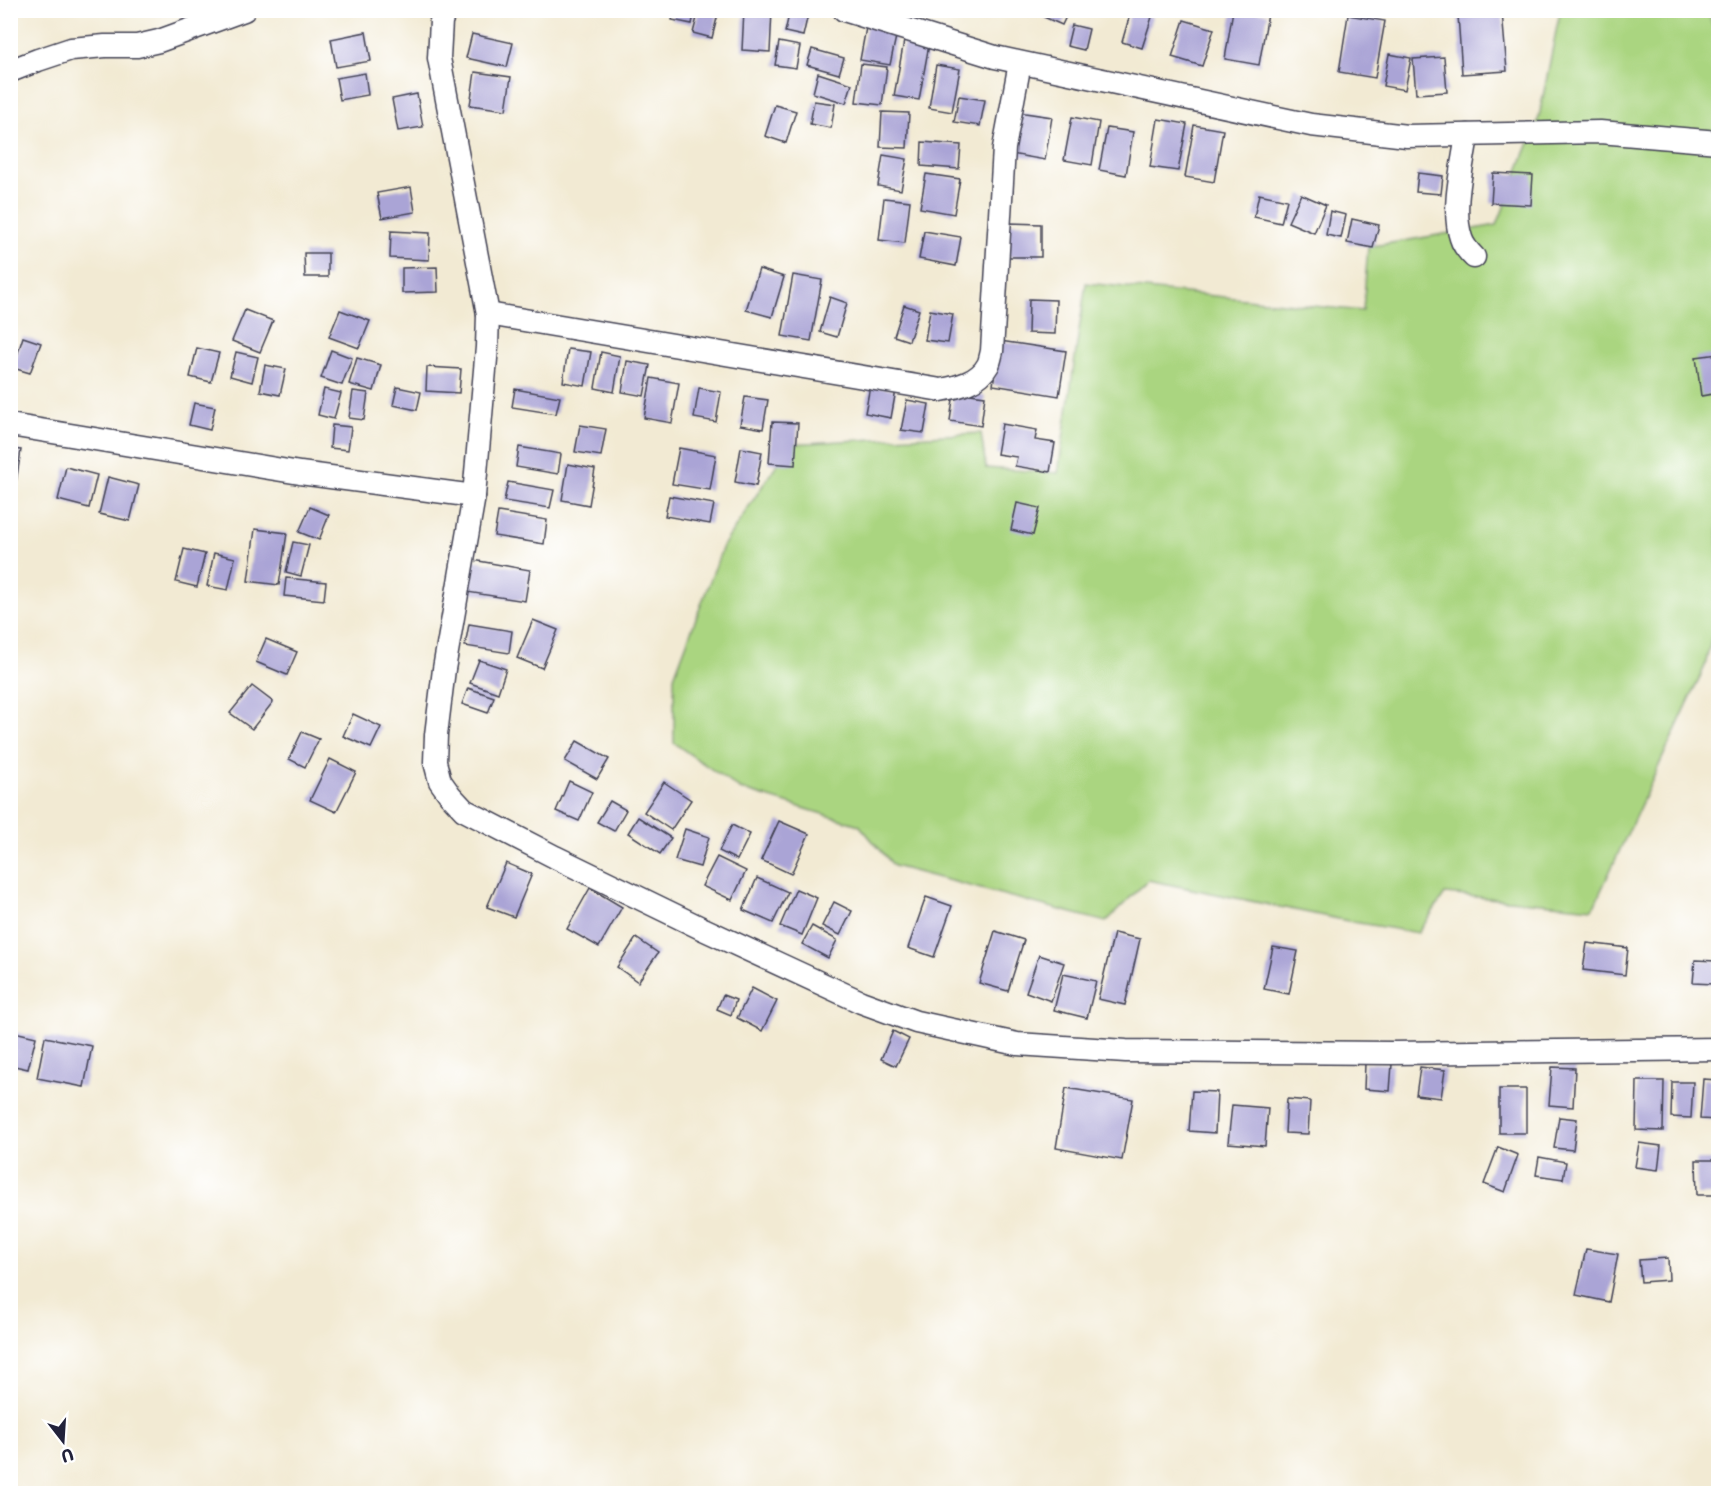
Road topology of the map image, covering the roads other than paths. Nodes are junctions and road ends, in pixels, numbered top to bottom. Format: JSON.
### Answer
{"nodes":[{"id":1,"x":244,"y":10,"type":"edge"},
{"id":2,"x":446,"y":10,"type":"edge"},
{"id":3,"x":844,"y":10,"type":"edge"},
{"id":4,"x":1020,"y":63,"type":"junction"},
{"id":5,"x":10,"y":71,"type":"edge"},
{"id":6,"x":1467,"y":135,"type":"junction"},
{"id":7,"x":1719,"y":142,"type":"edge"},
{"id":8,"x":1474,"y":257,"type":"dead end"},
{"id":9,"x":488,"y":314,"type":"junction"},
{"id":10,"x":10,"y":425,"type":"edge"},
{"id":11,"x":474,"y":496,"type":"junction"},
{"id":12,"x":1719,"y":1049,"type":"edge"}],
"edges":[{"from":1,"to":5,"type":"street"},
{"from":2,"to":9,"type":"street"},
{"from":3,"to":4,"type":"street"},
{"from":4,"to":6,"type":"street"},
{"from":4,"to":9,"type":"street"},
{"from":6,"to":7,"type":"street"},
{"from":6,"to":8,"type":"street"},
{"from":9,"to":11,"type":"street"},
{"from":10,"to":11,"type":"street"},
{"from":11,"to":12,"type":"street"}]}
